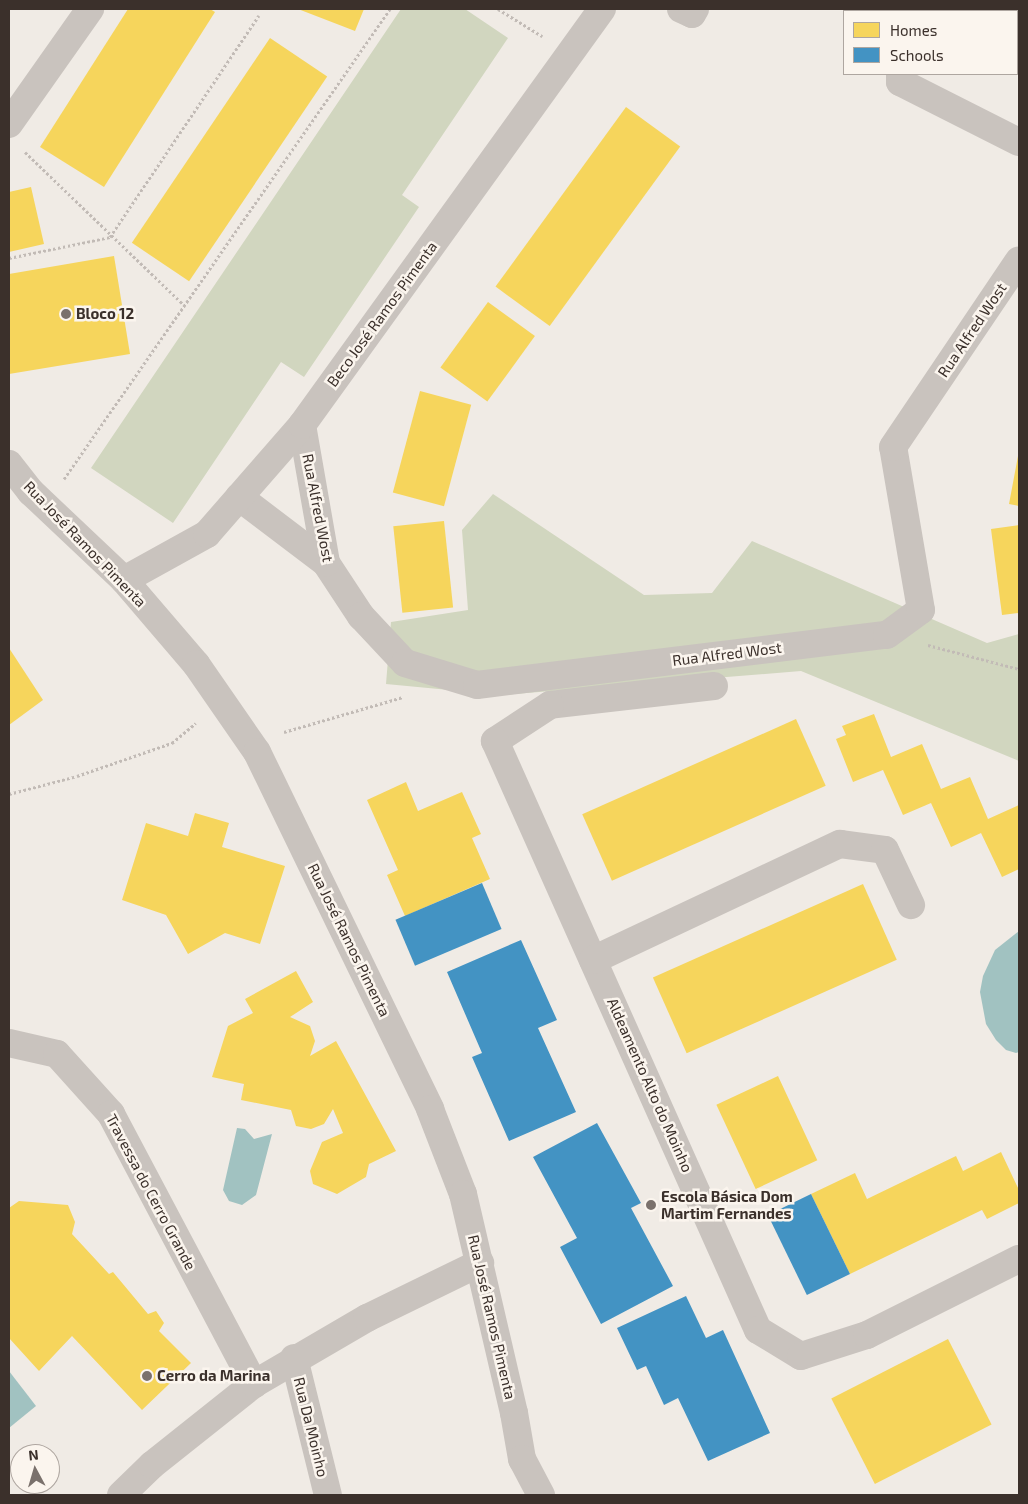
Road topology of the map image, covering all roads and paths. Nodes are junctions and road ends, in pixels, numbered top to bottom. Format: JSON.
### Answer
{"nodes":[{"id":1,"x":90,"y":9,"type":"edge"},
{"id":2,"x":390,"y":9,"type":"edge"},
{"id":3,"x":498,"y":9,"type":"edge"},
{"id":4,"x":602,"y":9,"type":"edge"},
{"id":5,"x":681,"y":9,"type":"edge"},
{"id":6,"x":695,"y":9,"type":"edge"},
{"id":7,"x":259,"y":15,"type":"dead end"},
{"id":8,"x":570,"y":54,"type":"junction"},
{"id":9,"x":900,"y":75,"type":"edge"},
{"id":10,"x":9,"y":124,"type":"edge"},
{"id":11,"x":1019,"y":142,"type":"edge"},
{"id":12,"x":22,"y":149,"type":"dead end"},
{"id":13,"x":110,"y":237,"type":"junction"},
{"id":14,"x":9,"y":258,"type":"edge"},
{"id":15,"x":1019,"y":260,"type":"edge"},
{"id":16,"x":184,"y":305,"type":"junction"},
{"id":17,"x":302,"y":425,"type":"junction"},
{"id":18,"x":9,"y":464,"type":"edge"},
{"id":19,"x":239,"y":497,"type":"junction"},
{"id":20,"x":46,"y":506,"type":"junction"},
{"id":21,"x":326,"y":563,"type":"junction"},
{"id":22,"x":124,"y":580,"type":"junction"},
{"id":23,"x":887,"y":635,"type":"junction"},
{"id":24,"x":1019,"y":669,"type":"edge"},
{"id":25,"x":714,"y":686,"type":"dead end"},
{"id":26,"x":395,"y":700,"type":"dead end"},
{"id":27,"x":222,"y":702,"type":"junction"},
{"id":28,"x":250,"y":742,"type":"junction"},
{"id":29,"x":9,"y":794,"type":"edge"},
{"id":30,"x":911,"y":905,"type":"dead end"},
{"id":31,"x":593,"y":960,"type":"junction"},
{"id":32,"x":9,"y":1043,"type":"edge"},
{"id":33,"x":1019,"y":1258,"type":"edge"},
{"id":34,"x":480,"y":1263,"type":"junction"},
{"id":35,"x":294,"y":1358,"type":"junction"},
{"id":36,"x":254,"y":1384,"type":"junction"},
{"id":37,"x":120,"y":1495,"type":"edge"},
{"id":38,"x":328,"y":1495,"type":"edge"},
{"id":39,"x":541,"y":1495,"type":"edge"}],
"edges":[{"from":1,"to":10,"type":"street"},
{"from":2,"to":16,"type":"path"},
{"from":3,"to":8,"type":"path"},
{"from":4,"to":8,"type":"street","name":"Beco José Ramos Pimenta"},
{"from":5,"to":6,"type":"street"},
{"from":7,"to":13,"type":"path"},
{"from":8,"to":17,"type":"street","name":"Beco José Ramos Pimenta"},
{"from":9,"to":11,"type":"street"},
{"from":12,"to":13,"type":"path"},
{"from":13,"to":14,"type":"path"},
{"from":13,"to":16,"type":"path"},
{"from":15,"to":23,"type":"street","name":"Rua Alfred Wost"},
{"from":16,"to":20,"type":"path"},
{"from":17,"to":19,"type":"street","name":"Beco José Ramos Pimenta"},
{"from":17,"to":21,"type":"street","name":"Rua Alfred Wost"},
{"from":18,"to":20,"type":"street","name":"Rua José Ramos Pimenta"},
{"from":19,"to":21,"type":"street"},
{"from":19,"to":22,"type":"street","name":"Beco José Ramos Pimenta"},
{"from":20,"to":22,"type":"street","name":"Rua José Ramos Pimenta"},
{"from":21,"to":23,"type":"street","name":"Rua Alfred Wost"},
{"from":22,"to":27,"type":"street","name":"Rua José Ramos Pimenta"},
{"from":23,"to":24,"type":"path"},
{"from":25,"to":31,"type":"street","name":"Aldeamento Alto do Moinho"},
{"from":26,"to":28,"type":"path"},
{"from":27,"to":28,"type":"street","name":"Rua José Ramos Pimenta"},
{"from":27,"to":29,"type":"path"},
{"from":28,"to":34,"type":"street","name":"Rua José Ramos Pimenta"},
{"from":30,"to":31,"type":"street"},
{"from":31,"to":33,"type":"street","name":"Aldeamento Alto do Moinho"},
{"from":32,"to":36,"type":"street","name":"Travessa do Cerro Grande"},
{"from":34,"to":35,"type":"street"},
{"from":34,"to":39,"type":"street","name":"Rua José Ramos Pimenta"},
{"from":35,"to":36,"type":"street"},
{"from":35,"to":38,"type":"street","name":"Rua Da Moinho"},
{"from":36,"to":37,"type":"street"}]}
